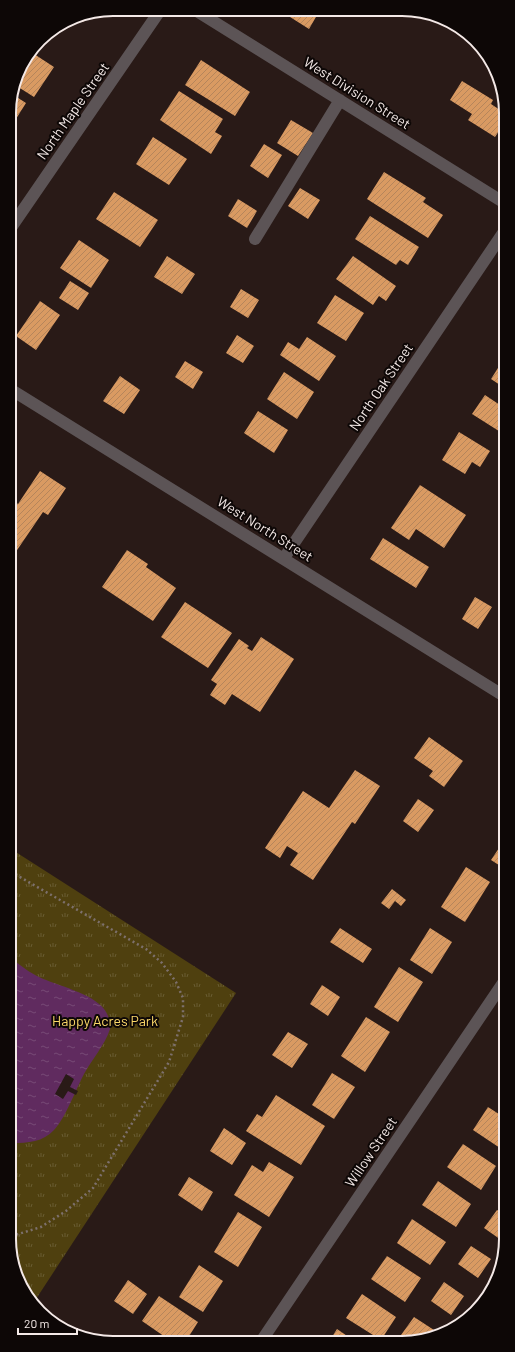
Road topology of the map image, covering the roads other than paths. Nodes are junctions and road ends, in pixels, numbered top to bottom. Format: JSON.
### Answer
{"nodes":[{"id":1,"x":157,"y":16,"type":"edge"},
{"id":2,"x":204,"y":16,"type":"edge"},
{"id":3,"x":340,"y":100,"type":"junction"},
{"id":4,"x":499,"y":199,"type":"edge"},
{"id":5,"x":16,"y":220,"type":"edge"},
{"id":6,"x":255,"y":239,"type":"dead end"},
{"id":7,"x":499,"y":239,"type":"edge"},
{"id":8,"x":16,"y":393,"type":"edge"},
{"id":9,"x":284,"y":558,"type":"junction"},
{"id":10,"x":499,"y":693,"type":"edge"},
{"id":11,"x":499,"y":989,"type":"edge"},
{"id":12,"x":265,"y":1336,"type":"edge"}],
"edges":[{"from":1,"to":5,"type":"street","name":"North Maple Street"},
{"from":2,"to":3,"type":"street","name":"West Division Street"},
{"from":3,"to":4,"type":"street","name":"West Division Street"},
{"from":3,"to":6,"type":"street"},
{"from":7,"to":9,"type":"street","name":"North Oak Street"},
{"from":8,"to":9,"type":"street","name":"West North Street"},
{"from":9,"to":10,"type":"street","name":"West North Street"},
{"from":11,"to":12,"type":"street","name":"Willow Street"}]}
